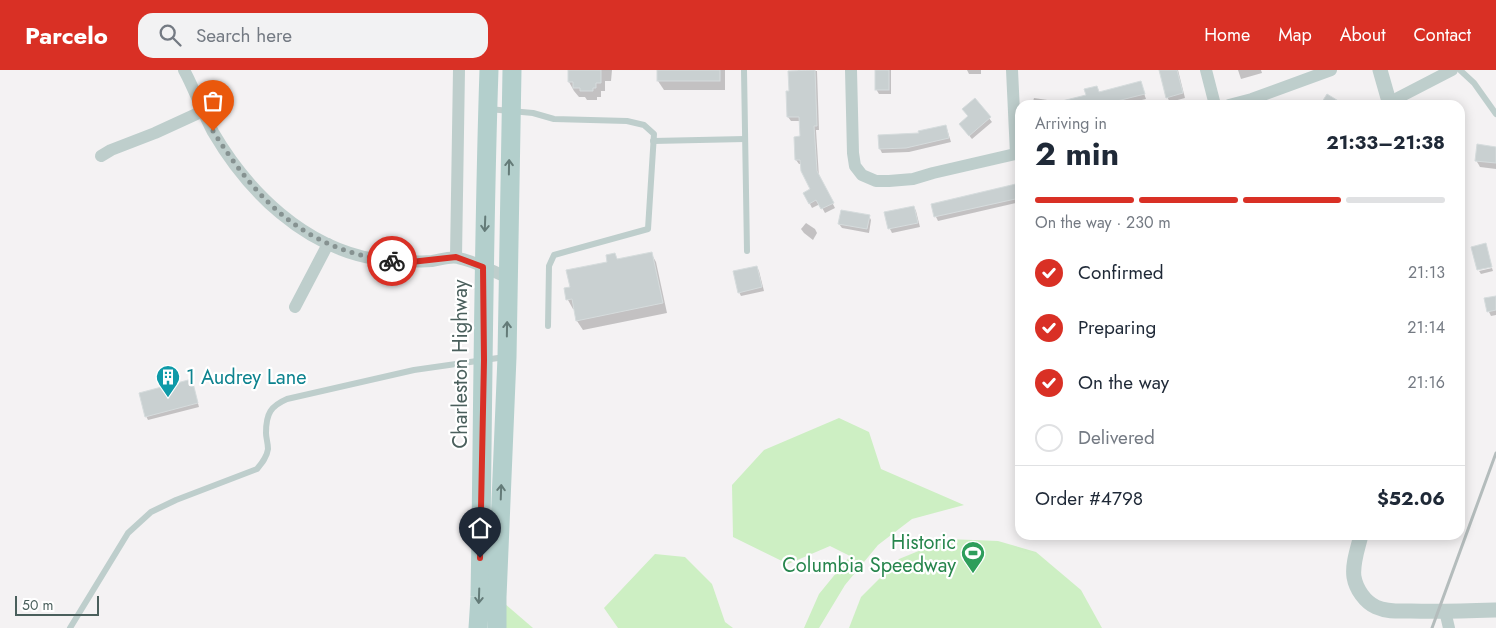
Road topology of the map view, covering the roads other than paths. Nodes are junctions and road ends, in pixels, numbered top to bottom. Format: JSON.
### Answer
{"nodes":[{"id":1,"x":459,"y":70,"type":"edge"},
{"id":2,"x":489,"y":70,"type":"edge"},
{"id":3,"x":512,"y":70,"type":"edge"},
{"id":4,"x":744,"y":70,"type":"edge"},
{"id":5,"x":850,"y":70,"type":"edge"},
{"id":6,"x":1012,"y":70,"type":"edge"},
{"id":7,"x":1206,"y":70,"type":"edge"},
{"id":8,"x":1331,"y":70,"type":"edge"},
{"id":9,"x":1380,"y":70,"type":"edge"},
{"id":10,"x":1452,"y":70,"type":"edge"},
{"id":11,"x":1460,"y":70,"type":"edge"},
{"id":12,"x":189,"y":72,"type":"edge"},
{"id":13,"x":1214,"y":100,"type":"edge"},
{"id":14,"x":1245,"y":100,"type":"edge"},
{"id":15,"x":1389,"y":100,"type":"edge"},
{"id":16,"x":1397,"y":100,"type":"edge"},
{"id":17,"x":488,"y":109,"type":"junction"},
{"id":18,"x":203,"y":111,"type":"junction"},
{"id":19,"x":510,"y":112,"type":"junction"},
{"id":20,"x":1015,"y":112,"type":"edge"},
{"id":21,"x":1496,"y":114,"type":"edge"},
{"id":22,"x":745,"y":139,"type":"junction"},
{"id":23,"x":653,"y":141,"type":"junction"},
{"id":24,"x":1015,"y":154,"type":"edge"},
{"id":25,"x":101,"y":156,"type":"dead end"},
{"id":26,"x":328,"y":244,"type":"junction"},
{"id":27,"x":746,"y":251,"type":"dead end"},
{"id":28,"x":456,"y":257,"type":"junction"},
{"id":29,"x":483,"y":267,"type":"junction"},
{"id":30,"x":507,"y":277,"type":"junction"},
{"id":31,"x":295,"y":307,"type":"dead end"},
{"id":32,"x":548,"y":326,"type":"dead end"},
{"id":33,"x":506,"y":357,"type":"junction"},
{"id":34,"x":484,"y":360,"type":"junction"},
{"id":35,"x":1360,"y":540,"type":"edge"},
{"id":36,"x":1496,"y":610,"type":"edge"},
{"id":37,"x":1441,"y":612,"type":"junction"},
{"id":38,"x":70,"y":628,"type":"edge"},
{"id":39,"x":487,"y":628,"type":"edge"},
{"id":40,"x":1449,"y":628,"type":"edge"}],
"edges":[{"from":1,"to":28,"type":"street","name":"Charleston Highway"},
{"from":2,"to":17,"type":"main road","name":"Charleston Highway"},
{"from":3,"to":19,"type":"main road","name":"Charleston Highway"},
{"from":4,"to":22,"type":"lane"},
{"from":5,"to":24,"type":"street"},
{"from":6,"to":20,"type":"street"},
{"from":7,"to":13,"type":"street"},
{"from":8,"to":14,"type":"street"},
{"from":9,"to":15,"type":"street"},
{"from":10,"to":16,"type":"street"},
{"from":11,"to":21,"type":"lane"},
{"from":12,"to":18,"type":"street"},
{"from":17,"to":19,"type":"lane"},
{"from":17,"to":29,"type":"main road","name":"Charleston Highway","one_way":true},
{"from":18,"to":25,"type":"street"},
{"from":18,"to":26,"type":"street"},
{"from":19,"to":23,"type":"lane"},
{"from":30,"to":19,"type":"main road","name":"Charleston Highway","one_way":true},
{"from":22,"to":23,"type":"lane"},
{"from":22,"to":27,"type":"lane"},
{"from":23,"to":32,"type":"lane"},
{"from":26,"to":28,"type":"street"},
{"from":26,"to":31,"type":"street"},
{"from":28,"to":29,"type":"street"},
{"from":29,"to":30,"type":"street"},
{"from":29,"to":34,"type":"main road","name":"Charleston Highway"},
{"from":33,"to":30,"type":"main road","name":"Charleston Highway","one_way":true},
{"from":33,"to":34,"type":"lane"},
{"from":39,"to":33,"type":"main road","name":"Charleston Highway","one_way":true},
{"from":34,"to":38,"type":"lane"},
{"from":34,"to":39,"type":"main road","name":"Charleston Highway","one_way":true},
{"from":35,"to":37,"type":"street"},
{"from":36,"to":37,"type":"street"},
{"from":37,"to":40,"type":"street"}]}
